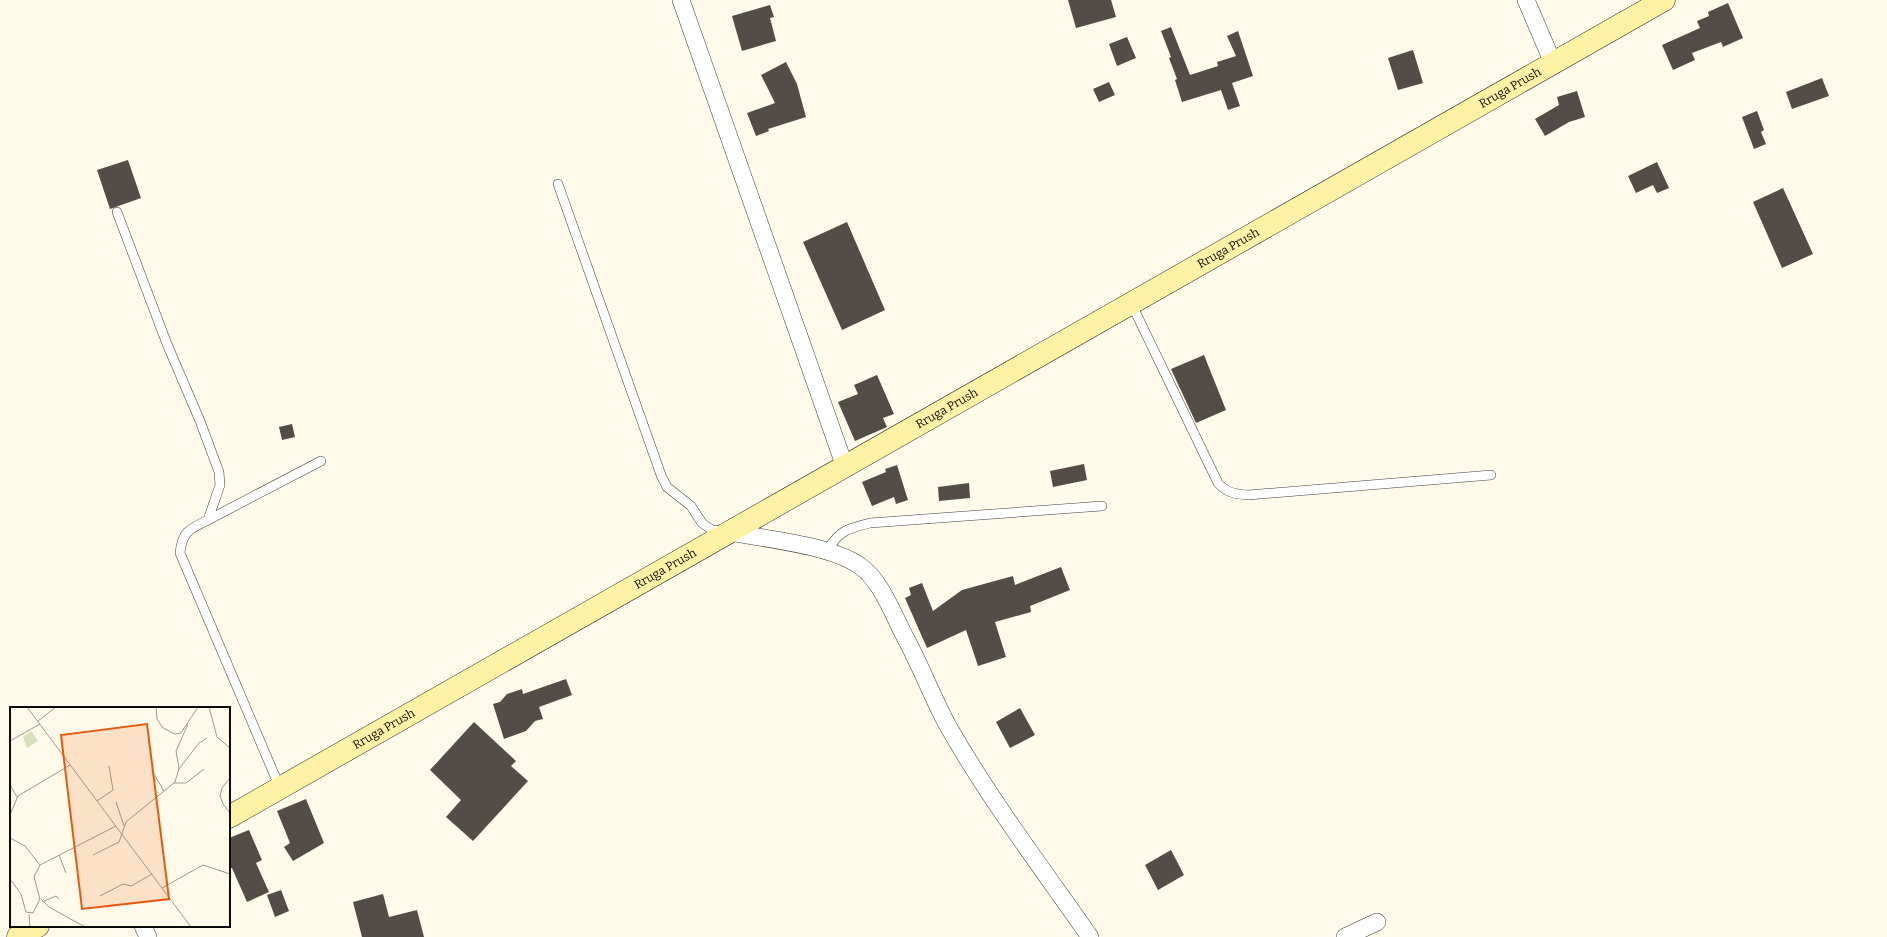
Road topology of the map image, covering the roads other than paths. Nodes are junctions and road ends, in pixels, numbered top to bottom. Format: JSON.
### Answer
{"nodes":[{"id":1,"x":681,"y":0,"type":"edge"},
{"id":2,"x":1526,"y":0,"type":"edge"},
{"id":3,"x":1664,"y":0,"type":"edge"},
{"id":4,"x":1553,"y":63,"type":"junction"},
{"id":5,"x":558,"y":184,"type":"dead end"},
{"id":6,"x":117,"y":212,"type":"dead end"},
{"id":7,"x":1131,"y":303,"type":"junction"},
{"id":8,"x":321,"y":461,"type":"dead end"},
{"id":9,"x":845,"y":467,"type":"junction"},
{"id":10,"x":1491,"y":475,"type":"dead end"},
{"id":11,"x":1102,"y":506,"type":"dead end"},
{"id":12,"x":208,"y":520,"type":"junction"},
{"id":13,"x":729,"y":532,"type":"junction"},
{"id":14,"x":827,"y":550,"type":"junction"},
{"id":15,"x":280,"y":788,"type":"junction"},
{"id":16,"x":230,"y":816,"type":"edge"},
{"id":17,"x":1377,"y":922,"type":"dead end"},
{"id":18,"x":36,"y":927,"type":"edge"},
{"id":19,"x":143,"y":927,"type":"edge"},
{"id":20,"x":18,"y":937,"type":"edge"},
{"id":21,"x":148,"y":937,"type":"edge"},
{"id":22,"x":1090,"y":937,"type":"edge"},
{"id":23,"x":1345,"y":937,"type":"edge"}],
"edges":[{"from":1,"to":9,"type":"street"},
{"from":2,"to":4,"type":"street"},
{"from":3,"to":4,"type":"street","name":"Rruga Prush"},
{"from":4,"to":7,"type":"street","name":"Rruga Prush"},
{"from":5,"to":13,"type":"lane"},
{"from":6,"to":12,"type":"lane"},
{"from":7,"to":9,"type":"street","name":"Rruga Prush"},
{"from":7,"to":10,"type":"lane"},
{"from":8,"to":12,"type":"lane"},
{"from":9,"to":13,"type":"street","name":"Rruga Prush"},
{"from":11,"to":14,"type":"lane"},
{"from":12,"to":15,"type":"lane"},
{"from":13,"to":14,"type":"street"},
{"from":13,"to":15,"type":"street","name":"Rruga Prush"},
{"from":14,"to":22,"type":"street"},
{"from":15,"to":16,"type":"street","name":"Rruga Prush"},
{"from":17,"to":23,"type":"street"},
{"from":18,"to":20,"type":"street"},
{"from":19,"to":21,"type":"street"}]}
